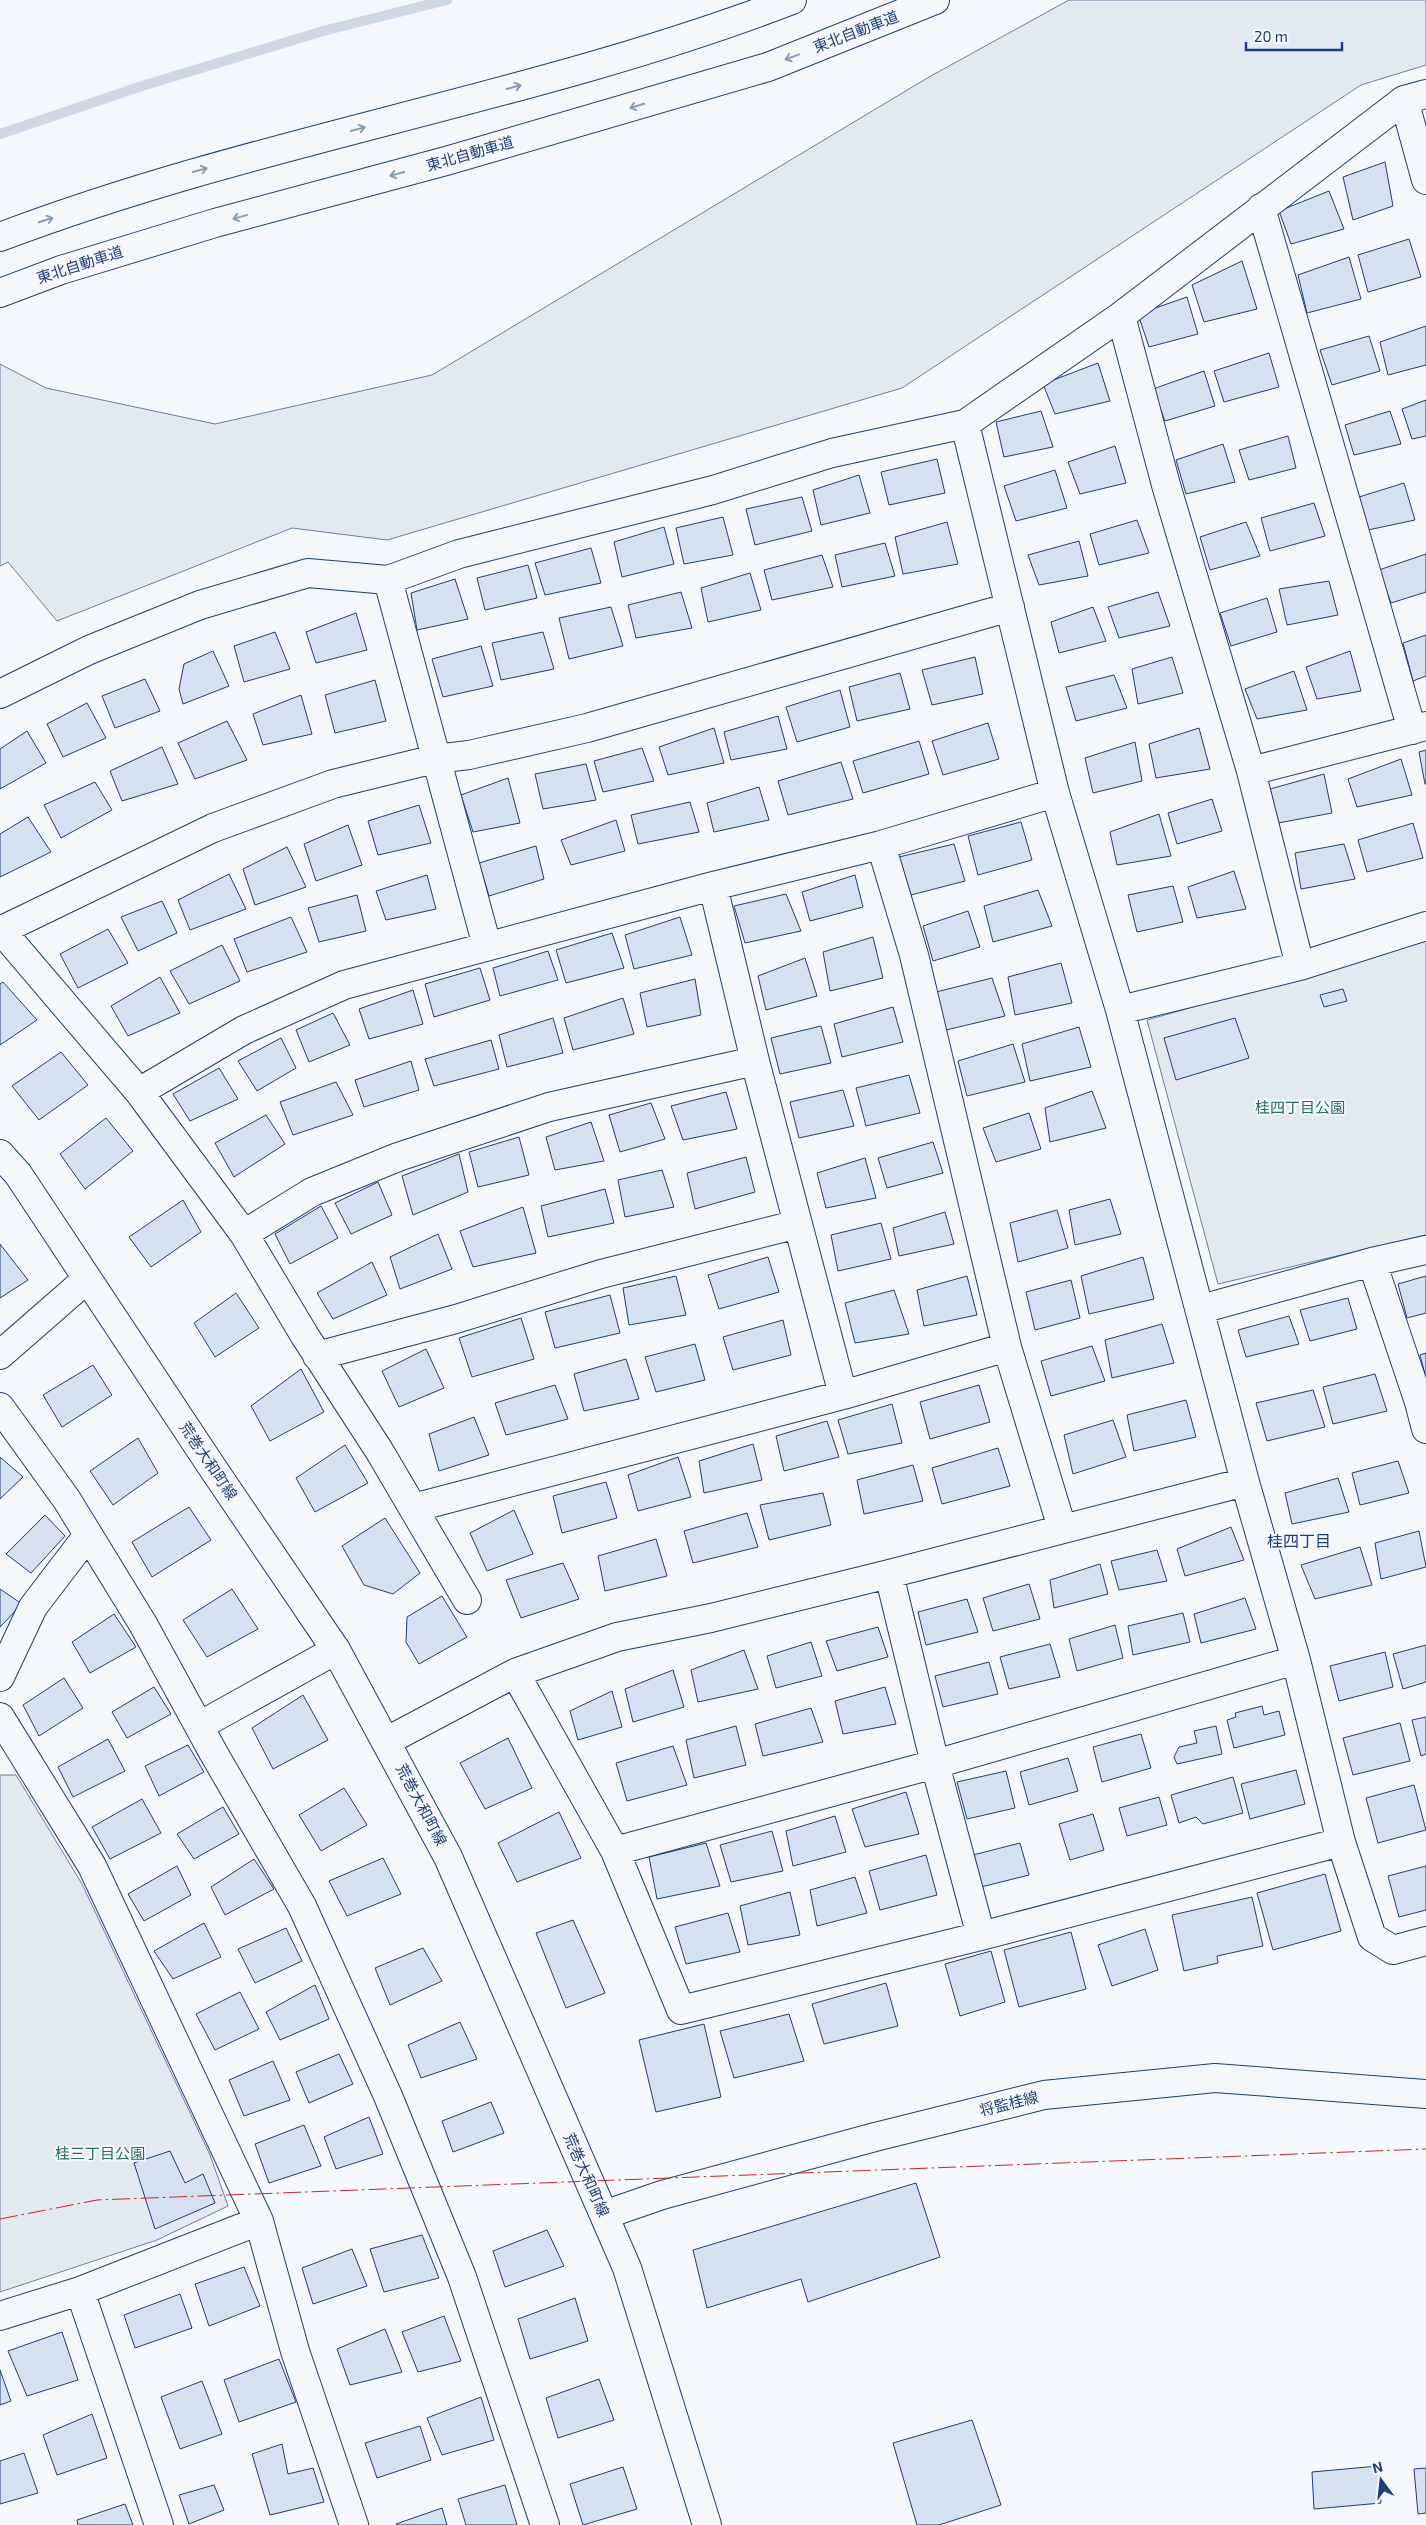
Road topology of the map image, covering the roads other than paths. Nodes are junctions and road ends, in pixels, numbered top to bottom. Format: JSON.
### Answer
{"nodes":[{"id":1,"x":792,"y":0,"type":"edge"},
{"id":2,"x":935,"y":0,"type":"edge"},
{"id":3,"x":1415,"y":97,"type":"edge"},
{"id":4,"x":1426,"y":180,"type":"edge"},
{"id":5,"x":1261,"y":208,"type":"junction"},
{"id":6,"x":0,"y":237,"type":"edge"},
{"id":7,"x":0,"y":293,"type":"edge"},
{"id":8,"x":1121,"y":316,"type":"junction"},
{"id":9,"x":965,"y":424,"type":"junction"},
{"id":10,"x":388,"y":580,"type":"junction"},
{"id":11,"x":1010,"y":607,"type":"junction"},
{"id":12,"x":0,"y":694,"type":"edge"},
{"id":13,"x":1419,"y":728,"type":"edge"},
{"id":14,"x":435,"y":759,"type":"junction"},
{"id":15,"x":1251,"y":771,"type":"junction"},
{"id":16,"x":1055,"y":793,"type":"junction"},
{"id":17,"x":880,"y":846,"type":"junction"},
{"id":18,"x":714,"y":886,"type":"junction"},
{"id":19,"x":1426,"y":926,"type":"edge"},
{"id":20,"x":0,"y":930,"type":"edge"},
{"id":21,"x":487,"y":946,"type":"junction"},
{"id":22,"x":1300,"y":966,"type":"junction"},
{"id":23,"x":1120,"y":1010,"type":"junction"},
{"id":24,"x":754,"y":1061,"type":"junction"},
{"id":25,"x":140,"y":1092,"type":"junction"},
{"id":26,"x":0,"y":1154,"type":"edge"},
{"id":27,"x":798,"y":1224,"type":"junction"},
{"id":28,"x":244,"y":1234,"type":"junction"},
{"id":29,"x":1426,"y":1250,"type":"edge"},
{"id":30,"x":1372,"y":1262,"type":"junction"},
{"id":31,"x":87,"y":1279,"type":"junction"},
{"id":32,"x":1201,"y":1309,"type":"junction"},
{"id":33,"x":1008,"y":1347,"type":"junction"},
{"id":34,"x":0,"y":1355,"type":"edge"},
{"id":35,"x":317,"y":1356,"type":"junction"},
{"id":36,"x":843,"y":1395,"type":"junction"},
{"id":37,"x":0,"y":1407,"type":"edge"},
{"id":38,"x":1426,"y":1429,"type":"edge"},
{"id":39,"x":1245,"y":1482,"type":"junction"},
{"id":40,"x":413,"y":1508,"type":"junction"},
{"id":41,"x":1062,"y":1528,"type":"junction"},
{"id":42,"x":88,"y":1535,"type":"junction"},
{"id":43,"x":889,"y":1574,"type":"junction"},
{"id":44,"x":467,"y":1600,"type":"dead end"},
{"id":45,"x":336,"y":1650,"type":"junction"},
{"id":46,"x":1296,"y":1660,"type":"junction"},
{"id":47,"x":515,"y":1673,"type":"junction"},
{"id":48,"x":0,"y":1677,"type":"edge"},
{"id":49,"x":0,"y":1717,"type":"edge"},
{"id":50,"x":199,"y":1726,"type":"junction"},
{"id":51,"x":387,"y":1741,"type":"junction"},
{"id":52,"x":935,"y":1764,"type":"junction"},
{"id":53,"x":1341,"y":1842,"type":"junction"},
{"id":54,"x":614,"y":1851,"type":"junction"},
{"id":55,"x":981,"y":1936,"type":"junction"},
{"id":56,"x":1426,"y":1941,"type":"edge"},
{"id":57,"x":1426,"y":2094,"type":"edge"},
{"id":58,"x":604,"y":2215,"type":"junction"},
{"id":59,"x":259,"y":2221,"type":"junction"},
{"id":60,"x":80,"y":2291,"type":"junction"},
{"id":61,"x":0,"y":2316,"type":"edge"},
{"id":62,"x":159,"y":2525,"type":"edge"},
{"id":63,"x":354,"y":2525,"type":"edge"},
{"id":64,"x":545,"y":2525,"type":"edge"},
{"id":65,"x":707,"y":2525,"type":"edge"}],
"edges":[{"from":6,"to":1,"type":"main road","one_way":true},
{"from":2,"to":7,"type":"main road","name":"東北自動車道","one_way":true},
{"from":3,"to":4,"type":"main road"},
{"from":3,"to":5,"type":"main road"},
{"from":5,"to":8,"type":"main road"},
{"from":5,"to":13,"type":"main road"},
{"from":8,"to":9,"type":"main road"},
{"from":8,"to":15,"type":"main road"},
{"from":9,"to":10,"type":"main road"},
{"from":9,"to":11,"type":"main road"},
{"from":10,"to":12,"type":"main road"},
{"from":10,"to":14,"type":"main road"},
{"from":11,"to":14,"type":"main road"},
{"from":11,"to":16,"type":"main road"},
{"from":13,"to":15,"type":"main road"},
{"from":14,"to":20,"type":"main road"},
{"from":14,"to":21,"type":"main road"},
{"from":15,"to":22,"type":"main road"},
{"from":16,"to":17,"type":"main road"},
{"from":16,"to":23,"type":"main road"},
{"from":17,"to":18,"type":"main road"},
{"from":17,"to":33,"type":"main road"},
{"from":18,"to":21,"type":"main road"},
{"from":18,"to":24,"type":"main road"},
{"from":19,"to":22,"type":"main road"},
{"from":20,"to":25,"type":"main road"},
{"from":21,"to":25,"type":"main road"},
{"from":22,"to":23,"type":"main road"},
{"from":23,"to":32,"type":"main road"},
{"from":24,"to":27,"type":"main road"},
{"from":24,"to":28,"type":"main road"},
{"from":25,"to":28,"type":"main road"},
{"from":26,"to":31,"type":"main road","name":"荒巻大和町線"},
{"from":27,"to":35,"type":"main road"},
{"from":27,"to":36,"type":"main road"},
{"from":28,"to":35,"type":"main road"},
{"from":29,"to":30,"type":"main road"},
{"from":30,"to":32,"type":"main road"},
{"from":30,"to":38,"type":"main road"},
{"from":31,"to":34,"type":"main road"},
{"from":31,"to":45,"type":"main road","name":"荒巻大和町線"},
{"from":32,"to":39,"type":"main road"},
{"from":33,"to":36,"type":"main road"},
{"from":33,"to":41,"type":"main road"},
{"from":35,"to":40,"type":"main road"},
{"from":36,"to":40,"type":"main road"},
{"from":37,"to":42,"type":"main road"},
{"from":39,"to":41,"type":"main road"},
{"from":39,"to":46,"type":"main road"},
{"from":40,"to":44,"type":"main road"},
{"from":41,"to":43,"type":"main road"},
{"from":42,"to":48,"type":"main road"},
{"from":42,"to":50,"type":"main road"},
{"from":43,"to":47,"type":"main road"},
{"from":43,"to":52,"type":"main road"},
{"from":45,"to":50,"type":"main road"},
{"from":45,"to":51,"type":"main road","name":"荒巻大和町線"},
{"from":46,"to":52,"type":"main road"},
{"from":46,"to":53,"type":"main road"},
{"from":47,"to":51,"type":"main road"},
{"from":47,"to":54,"type":"main road"},
{"from":49,"to":59,"type":"main road"},
{"from":50,"to":64,"type":"main road"},
{"from":51,"to":58,"type":"main road","name":"荒巻大和町線"},
{"from":52,"to":54,"type":"main road"},
{"from":52,"to":55,"type":"main road"},
{"from":53,"to":55,"type":"main road"},
{"from":53,"to":56,"type":"main road"},
{"from":54,"to":55,"type":"main road"},
{"from":57,"to":58,"type":"main road","name":"将監桂線"},
{"from":58,"to":65,"type":"main road","name":"荒巻大和町線"},
{"from":59,"to":60,"type":"main road"},
{"from":59,"to":63,"type":"main road"},
{"from":60,"to":61,"type":"main road"},
{"from":60,"to":62,"type":"main road"}]}
